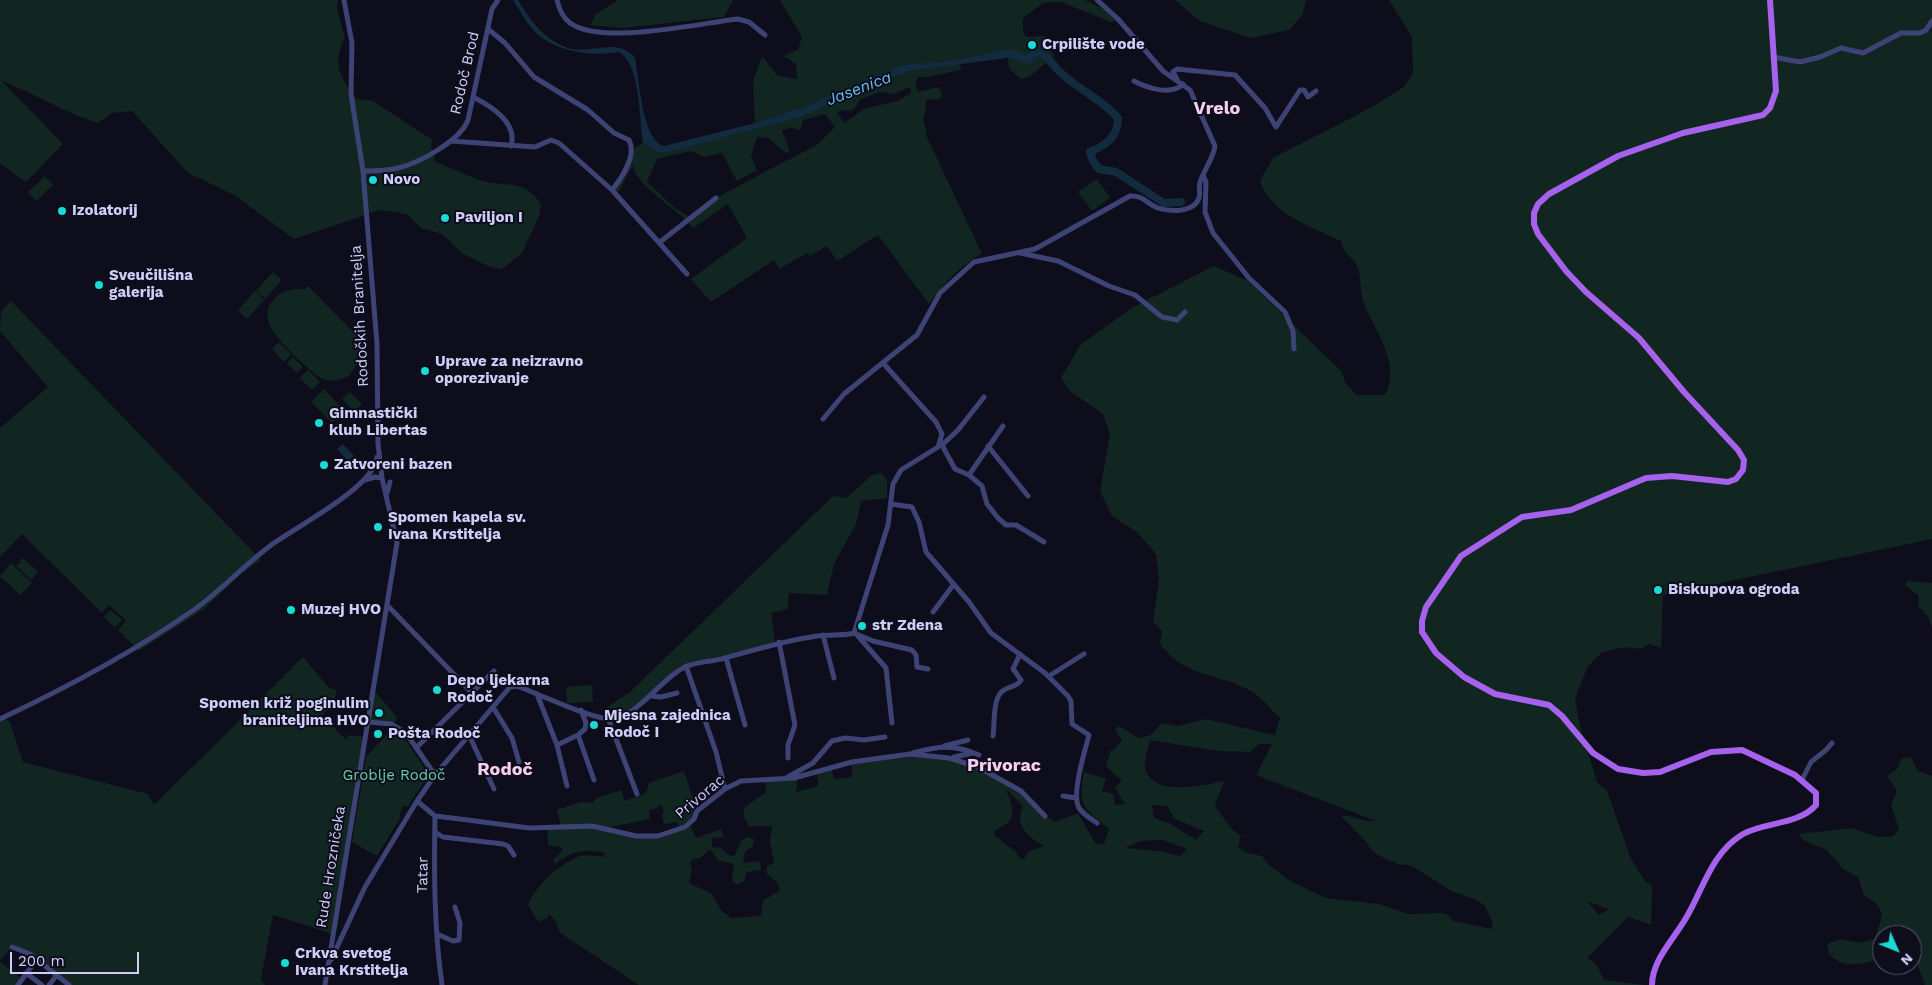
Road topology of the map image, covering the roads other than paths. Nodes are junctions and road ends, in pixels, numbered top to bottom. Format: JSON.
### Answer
{"nodes":[{"id":1,"x":344,"y":0,"type":"edge"},
{"id":2,"x":498,"y":0,"type":"edge"},
{"id":3,"x":557,"y":0,"type":"edge"},
{"id":4,"x":1097,"y":0,"type":"edge"},
{"id":5,"x":1770,"y":0,"type":"edge"},
{"id":6,"x":1932,"y":21,"type":"edge"},
{"id":7,"x":488,"y":29,"type":"junction"},
{"id":8,"x":765,"y":35,"type":"dead end"},
{"id":9,"x":1773,"y":57,"type":"junction"},
{"id":10,"x":1134,"y":81,"type":"dead end"},
{"id":11,"x":1181,"y":82,"type":"junction"},
{"id":12,"x":1316,"y":91,"type":"dead end"},
{"id":13,"x":473,"y":97,"type":"junction"},
{"id":14,"x":451,"y":141,"type":"junction"},
{"id":15,"x":511,"y":146,"type":"junction"},
{"id":16,"x":362,"y":171,"type":"junction"},
{"id":17,"x":1203,"y":175,"type":"junction"},
{"id":18,"x":612,"y":190,"type":"junction"},
{"id":19,"x":716,"y":198,"type":"dead end"},
{"id":20,"x":660,"y":242,"type":"junction"},
{"id":21,"x":1018,"y":253,"type":"junction"},
{"id":22,"x":687,"y":274,"type":"dead end"},
{"id":23,"x":1185,"y":312,"type":"dead end"},
{"id":24,"x":1294,"y":349,"type":"dead end"},
{"id":25,"x":883,"y":363,"type":"junction"},
{"id":26,"x":984,"y":397,"type":"dead end"},
{"id":27,"x":823,"y":419,"type":"dead end"},
{"id":28,"x":1003,"y":426,"type":"dead end"},
{"id":29,"x":378,"y":444,"type":"junction"},
{"id":30,"x":942,"y":444,"type":"junction"},
{"id":31,"x":988,"y":446,"type":"junction"},
{"id":32,"x":371,"y":473,"type":"junction"},
{"id":33,"x":381,"y":475,"type":"junction"},
{"id":34,"x":969,"y":475,"type":"junction"},
{"id":35,"x":362,"y":482,"type":"junction"},
{"id":36,"x":390,"y":482,"type":"dead end"},
{"id":37,"x":384,"y":488,"type":"joint"},
{"id":38,"x":1028,"y":496,"type":"dead end"},
{"id":39,"x":388,"y":501,"type":"junction"},
{"id":40,"x":891,"y":504,"type":"junction"},
{"id":41,"x":1044,"y":542,"type":"dead end"},
{"id":42,"x":954,"y":584,"type":"junction"},
{"id":43,"x":388,"y":606,"type":"junction"},
{"id":44,"x":932,"y":612,"type":"dead end"},
{"id":45,"x":854,"y":633,"type":"junction"},
{"id":46,"x":823,"y":635,"type":"junction"},
{"id":47,"x":779,"y":642,"type":"junction"},
{"id":48,"x":1020,"y":654,"type":"junction"},
{"id":49,"x":1084,"y":654,"type":"dead end"},
{"id":50,"x":726,"y":658,"type":"junction"},
{"id":51,"x":686,"y":666,"type":"junction"},
{"id":52,"x":928,"y":670,"type":"dead end"},
{"id":53,"x":494,"y":671,"type":"dead end"},
{"id":54,"x":1049,"y":676,"type":"junction"},
{"id":55,"x":834,"y":678,"type":"dead end"},
{"id":56,"x":472,"y":693,"type":"junction"},
{"id":57,"x":537,"y":693,"type":"junction"},
{"id":58,"x":677,"y":693,"type":"dead end"},
{"id":59,"x":651,"y":696,"type":"junction"},
{"id":60,"x":493,"y":707,"type":"junction"},
{"id":61,"x":581,"y":710,"type":"junction"},
{"id":62,"x":608,"y":718,"type":"junction"},
{"id":63,"x":0,"y":719,"type":"edge"},
{"id":64,"x":368,"y":722,"type":"junction"},
{"id":65,"x":892,"y":723,"type":"dead end"},
{"id":66,"x":745,"y":725,"type":"dead end"},
{"id":67,"x":469,"y":735,"type":"junction"},
{"id":68,"x":578,"y":735,"type":"junction"},
{"id":69,"x":994,"y":736,"type":"dead end"},
{"id":70,"x":885,"y":737,"type":"dead end"},
{"id":71,"x":968,"y":740,"type":"dead end"},
{"id":72,"x":1832,"y":743,"type":"dead end"},
{"id":73,"x":557,"y":744,"type":"junction"},
{"id":74,"x":944,"y":746,"type":"junction"},
{"id":75,"x":416,"y":748,"type":"junction"},
{"id":76,"x":910,"y":754,"type":"junction"},
{"id":77,"x":788,"y":758,"type":"dead end"},
{"id":78,"x":949,"y":758,"type":"junction"},
{"id":79,"x":519,"y":762,"type":"dead end"},
{"id":80,"x":435,"y":776,"type":"junction"},
{"id":81,"x":784,"y":779,"type":"junction"},
{"id":82,"x":594,"y":780,"type":"dead end"},
{"id":83,"x":1802,"y":780,"type":"junction"},
{"id":84,"x":567,"y":786,"type":"dead end"},
{"id":85,"x":494,"y":789,"type":"dead end"},
{"id":86,"x":725,"y":789,"type":"junction"},
{"id":87,"x":637,"y":794,"type":"dead end"},
{"id":88,"x":1062,"y":796,"type":"dead end"},
{"id":89,"x":1076,"y":798,"type":"junction"},
{"id":90,"x":417,"y":801,"type":"junction"},
{"id":91,"x":435,"y":816,"type":"junction"},
{"id":92,"x":1045,"y":816,"type":"dead end"},
{"id":93,"x":1097,"y":823,"type":"dead end"},
{"id":94,"x":435,"y":832,"type":"junction"},
{"id":95,"x":514,"y":855,"type":"dead end"},
{"id":96,"x":455,"y":907,"type":"dead end"},
{"id":97,"x":437,"y":934,"type":"junction"},
{"id":98,"x":12,"y":947,"type":"dead end"},
{"id":99,"x":37,"y":959,"type":"junction"},
{"id":100,"x":329,"y":964,"type":"junction"},
{"id":101,"x":26,"y":973,"type":"junction"},
{"id":102,"x":56,"y":974,"type":"junction"},
{"id":103,"x":18,"y":985,"type":"edge"},
{"id":104,"x":42,"y":985,"type":"edge"},
{"id":105,"x":49,"y":985,"type":"edge"},
{"id":106,"x":69,"y":985,"type":"edge"},
{"id":107,"x":325,"y":985,"type":"edge"},
{"id":108,"x":442,"y":985,"type":"edge"},
{"id":109,"x":1652,"y":985,"type":"edge"}],
"edges":[{"from":1,"to":16,"type":"street","name":"Rodočkih Branitelja"},
{"from":2,"to":7,"type":"street","name":"Rodoč Brod"},
{"from":3,"to":8,"type":"street"},
{"from":4,"to":11,"type":"street"},
{"from":5,"to":9,"type":"main road"},
{"from":6,"to":9,"type":"street"},
{"from":7,"to":13,"type":"street","name":"Rodoč Brod"},
{"from":7,"to":18,"type":"street"},
{"from":9,"to":83,"type":"main road"},
{"from":10,"to":11,"type":"street"},
{"from":11,"to":12,"type":"street"},
{"from":11,"to":17,"type":"street"},
{"from":13,"to":14,"type":"street","name":"Rodoč Brod"},
{"from":13,"to":15,"type":"street"},
{"from":14,"to":15,"type":"street"},
{"from":14,"to":16,"type":"street","name":"Rodoč Brod"},
{"from":15,"to":18,"type":"street"},
{"from":16,"to":29,"type":"street","name":"Rodočkih Branitelja"},
{"from":17,"to":21,"type":"street"},
{"from":17,"to":24,"type":"street"},
{"from":18,"to":20,"type":"street"},
{"from":19,"to":20,"type":"street"},
{"from":20,"to":22,"type":"street"},
{"from":21,"to":23,"type":"street"},
{"from":21,"to":25,"type":"street"},
{"from":25,"to":27,"type":"street"},
{"from":25,"to":30,"type":"street"},
{"from":26,"to":30,"type":"street"},
{"from":28,"to":31,"type":"street"},
{"from":29,"to":32,"type":"street"},
{"from":29,"to":33,"type":"street","name":"Rodočkih Branitelja"},
{"from":30,"to":34,"type":"street"},
{"from":30,"to":40,"type":"street"},
{"from":31,"to":34,"type":"street"},
{"from":31,"to":38,"type":"street"},
{"from":32,"to":33,"type":"street"},
{"from":32,"to":35,"type":"street"},
{"from":33,"to":35,"type":"street"},
{"from":33,"to":37,"type":"street","name":"Rodočkih Branitelja"},
{"from":34,"to":41,"type":"street"},
{"from":35,"to":63,"type":"street"},
{"from":36,"to":39,"type":"street"},
{"from":37,"to":39,"type":"street","name":"Rude Hrozničeka"},
{"from":39,"to":43,"type":"street","name":"Rude Hrozničeka"},
{"from":40,"to":42,"type":"street"},
{"from":40,"to":45,"type":"street"},
{"from":42,"to":44,"type":"street"},
{"from":42,"to":48,"type":"street"},
{"from":43,"to":56,"type":"street"},
{"from":43,"to":64,"type":"street","name":"Rude Hrozničeka"},
{"from":45,"to":46,"type":"street"},
{"from":45,"to":52,"type":"street"},
{"from":45,"to":65,"type":"street"},
{"from":46,"to":47,"type":"street"},
{"from":46,"to":55,"type":"street"},
{"from":47,"to":50,"type":"street"},
{"from":47,"to":77,"type":"street"},
{"from":48,"to":54,"type":"street"},
{"from":48,"to":69,"type":"street"},
{"from":49,"to":54,"type":"street"},
{"from":50,"to":51,"type":"street"},
{"from":50,"to":66,"type":"street"},
{"from":51,"to":59,"type":"street"},
{"from":51,"to":86,"type":"street"},
{"from":53,"to":56,"type":"street"},
{"from":54,"to":89,"type":"street"},
{"from":56,"to":75,"type":"street"},
{"from":57,"to":60,"type":"street"},
{"from":57,"to":61,"type":"street"},
{"from":57,"to":73,"type":"street"},
{"from":58,"to":59,"type":"street"},
{"from":59,"to":62,"type":"street"},
{"from":60,"to":67,"type":"street"},
{"from":60,"to":79,"type":"street"},
{"from":61,"to":62,"type":"street"},
{"from":61,"to":68,"type":"street"},
{"from":62,"to":87,"type":"street"},
{"from":64,"to":75,"type":"street"},
{"from":64,"to":100,"type":"street","name":"Rude Hrozničeka"},
{"from":67,"to":80,"type":"street"},
{"from":67,"to":85,"type":"street"},
{"from":68,"to":73,"type":"street"},
{"from":68,"to":82,"type":"street"},
{"from":70,"to":81,"type":"street"},
{"from":71,"to":74,"type":"street"},
{"from":72,"to":83,"type":"street"},
{"from":73,"to":84,"type":"street"},
{"from":74,"to":76,"type":"street"},
{"from":74,"to":78,"type":"street"},
{"from":75,"to":80,"type":"street"},
{"from":76,"to":78,"type":"street","name":"Privorac"},
{"from":76,"to":81,"type":"street","name":"Privorac"},
{"from":78,"to":92,"type":"street","name":"Privorac"},
{"from":80,"to":90,"type":"street"},
{"from":81,"to":86,"type":"street","name":"Privorac"},
{"from":83,"to":109,"type":"main road"},
{"from":86,"to":91,"type":"street","name":"Privorac"},
{"from":88,"to":89,"type":"street"},
{"from":89,"to":93,"type":"street"},
{"from":90,"to":91,"type":"street"},
{"from":90,"to":100,"type":"street"},
{"from":91,"to":94,"type":"street","name":"Tatar"},
{"from":94,"to":95,"type":"street"},
{"from":94,"to":97,"type":"street","name":"Tatar"},
{"from":96,"to":97,"type":"street"},
{"from":97,"to":108,"type":"street","name":"Tatar"},
{"from":98,"to":99,"type":"street"},
{"from":99,"to":101,"type":"street"},
{"from":99,"to":102,"type":"street"},
{"from":100,"to":107,"type":"street","name":"Rude Hrozničeka"},
{"from":101,"to":103,"type":"street"},
{"from":101,"to":104,"type":"street"},
{"from":102,"to":105,"type":"street"},
{"from":102,"to":106,"type":"street"}]}
